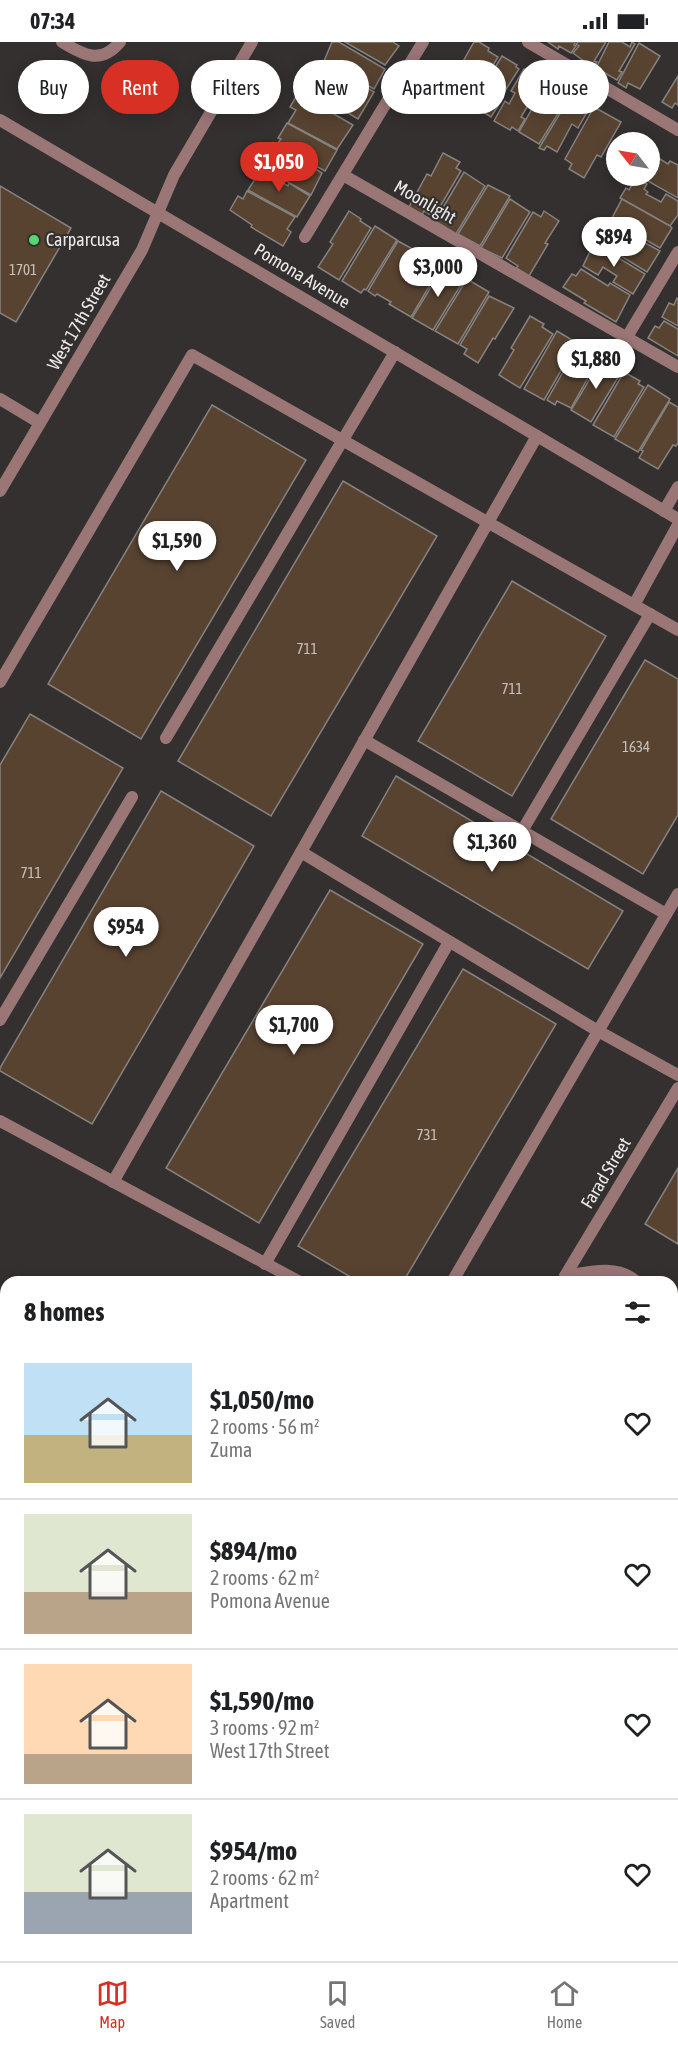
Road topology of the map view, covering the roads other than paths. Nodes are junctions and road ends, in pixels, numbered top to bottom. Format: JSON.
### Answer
{"nodes":[{"id":1,"x":62,"y":42,"type":"edge"},
{"id":2,"x":120,"y":42,"type":"edge"},
{"id":3,"x":252,"y":42,"type":"edge"},
{"id":4,"x":423,"y":42,"type":"edge"},
{"id":5,"x":528,"y":42,"type":"edge"},
{"id":6,"x":0,"y":120,"type":"edge"},
{"id":7,"x":678,"y":130,"type":"edge"},
{"id":8,"x":343,"y":175,"type":"junction"},
{"id":9,"x":157,"y":212,"type":"junction"},
{"id":10,"x":305,"y":237,"type":"dead end"},
{"id":11,"x":678,"y":252,"type":"edge"},
{"id":12,"x":627,"y":337,"type":"junction"},
{"id":13,"x":395,"y":352,"type":"junction"},
{"id":14,"x":678,"y":367,"type":"edge"},
{"id":15,"x":0,"y":399,"type":"edge"},
{"id":16,"x":40,"y":423,"type":"junction"},
{"id":17,"x":537,"y":436,"type":"junction"},
{"id":18,"x":342,"y":440,"type":"junction"},
{"id":19,"x":678,"y":487,"type":"edge"},
{"id":20,"x":0,"y":491,"type":"edge"},
{"id":21,"x":664,"y":511,"type":"junction"},
{"id":22,"x":678,"y":519,"type":"edge"},
{"id":23,"x":488,"y":523,"type":"junction"},
{"id":24,"x":678,"y":525,"type":"edge"},
{"id":25,"x":634,"y":605,"type":"junction"},
{"id":26,"x":650,"y":614,"type":"junction"},
{"id":27,"x":678,"y":630,"type":"edge"},
{"id":28,"x":1,"y":680,"type":"edge"},
{"id":29,"x":166,"y":738,"type":"dead end"},
{"id":30,"x":364,"y":740,"type":"junction"},
{"id":31,"x":132,"y":797,"type":"dead end"},
{"id":32,"x":522,"y":831,"type":"junction"},
{"id":33,"x":301,"y":852,"type":"junction"},
{"id":34,"x":678,"y":894,"type":"edge"},
{"id":35,"x":666,"y":914,"type":"junction"},
{"id":36,"x":449,"y":942,"type":"junction"},
{"id":37,"x":0,"y":1020,"type":"edge"},
{"id":38,"x":598,"y":1031,"type":"junction"},
{"id":39,"x":678,"y":1075,"type":"edge"},
{"id":40,"x":678,"y":1088,"type":"edge"},
{"id":41,"x":0,"y":1121,"type":"edge"},
{"id":42,"x":113,"y":1182,"type":"junction"},
{"id":43,"x":265,"y":1264,"type":"junction"},
{"id":44,"x":288,"y":1276,"type":"edge"},
{"id":45,"x":455,"y":1276,"type":"edge"},
{"id":46,"x":565,"y":1276,"type":"edge"},
{"id":47,"x":565,"y":1276,"type":"edge"},
{"id":48,"x":630,"y":1276,"type":"edge"}],
"edges":[{"from":1,"to":2,"type":"street"},
{"from":3,"to":9,"type":"street","name":"West 17th Street"},
{"from":4,"to":8,"type":"street"},
{"from":5,"to":7,"type":"street"},
{"from":6,"to":9,"type":"street","name":"Pomona Avenue"},
{"from":8,"to":10,"type":"street"},
{"from":8,"to":12,"type":"street","name":"Moonlight"},
{"from":9,"to":13,"type":"street","name":"Pomona Avenue"},
{"from":9,"to":16,"type":"street","name":"West 17th Street"},
{"from":11,"to":12,"type":"street"},
{"from":12,"to":14,"type":"street","name":"Moonlight"},
{"from":13,"to":17,"type":"street","name":"Pomona Avenue"},
{"from":13,"to":18,"type":"street"},
{"from":15,"to":16,"type":"street"},
{"from":16,"to":20,"type":"street","name":"West 17th Street"},
{"from":17,"to":21,"type":"street","name":"Pomona Avenue"},
{"from":17,"to":23,"type":"street"},
{"from":18,"to":23,"type":"street"},
{"from":18,"to":28,"type":"street"},
{"from":18,"to":29,"type":"street"},
{"from":19,"to":21,"type":"street"},
{"from":21,"to":22,"type":"street","name":"Pomona Avenue"},
{"from":23,"to":25,"type":"street"},
{"from":23,"to":30,"type":"street"},
{"from":24,"to":25,"type":"street"},
{"from":25,"to":26,"type":"street"},
{"from":26,"to":27,"type":"street"},
{"from":26,"to":32,"type":"street"},
{"from":30,"to":32,"type":"street"},
{"from":30,"to":33,"type":"street"},
{"from":31,"to":37,"type":"street"},
{"from":32,"to":35,"type":"street"},
{"from":33,"to":36,"type":"street"},
{"from":33,"to":42,"type":"street"},
{"from":34,"to":35,"type":"street"},
{"from":35,"to":38,"type":"street"},
{"from":36,"to":38,"type":"street"},
{"from":36,"to":43,"type":"street"},
{"from":38,"to":39,"type":"street"},
{"from":38,"to":45,"type":"street"},
{"from":40,"to":46,"type":"street","name":"Farad Street"},
{"from":41,"to":42,"type":"street"},
{"from":42,"to":43,"type":"street"},
{"from":43,"to":44,"type":"street"},
{"from":47,"to":48,"type":"street","name":"Farad Street"}]}
